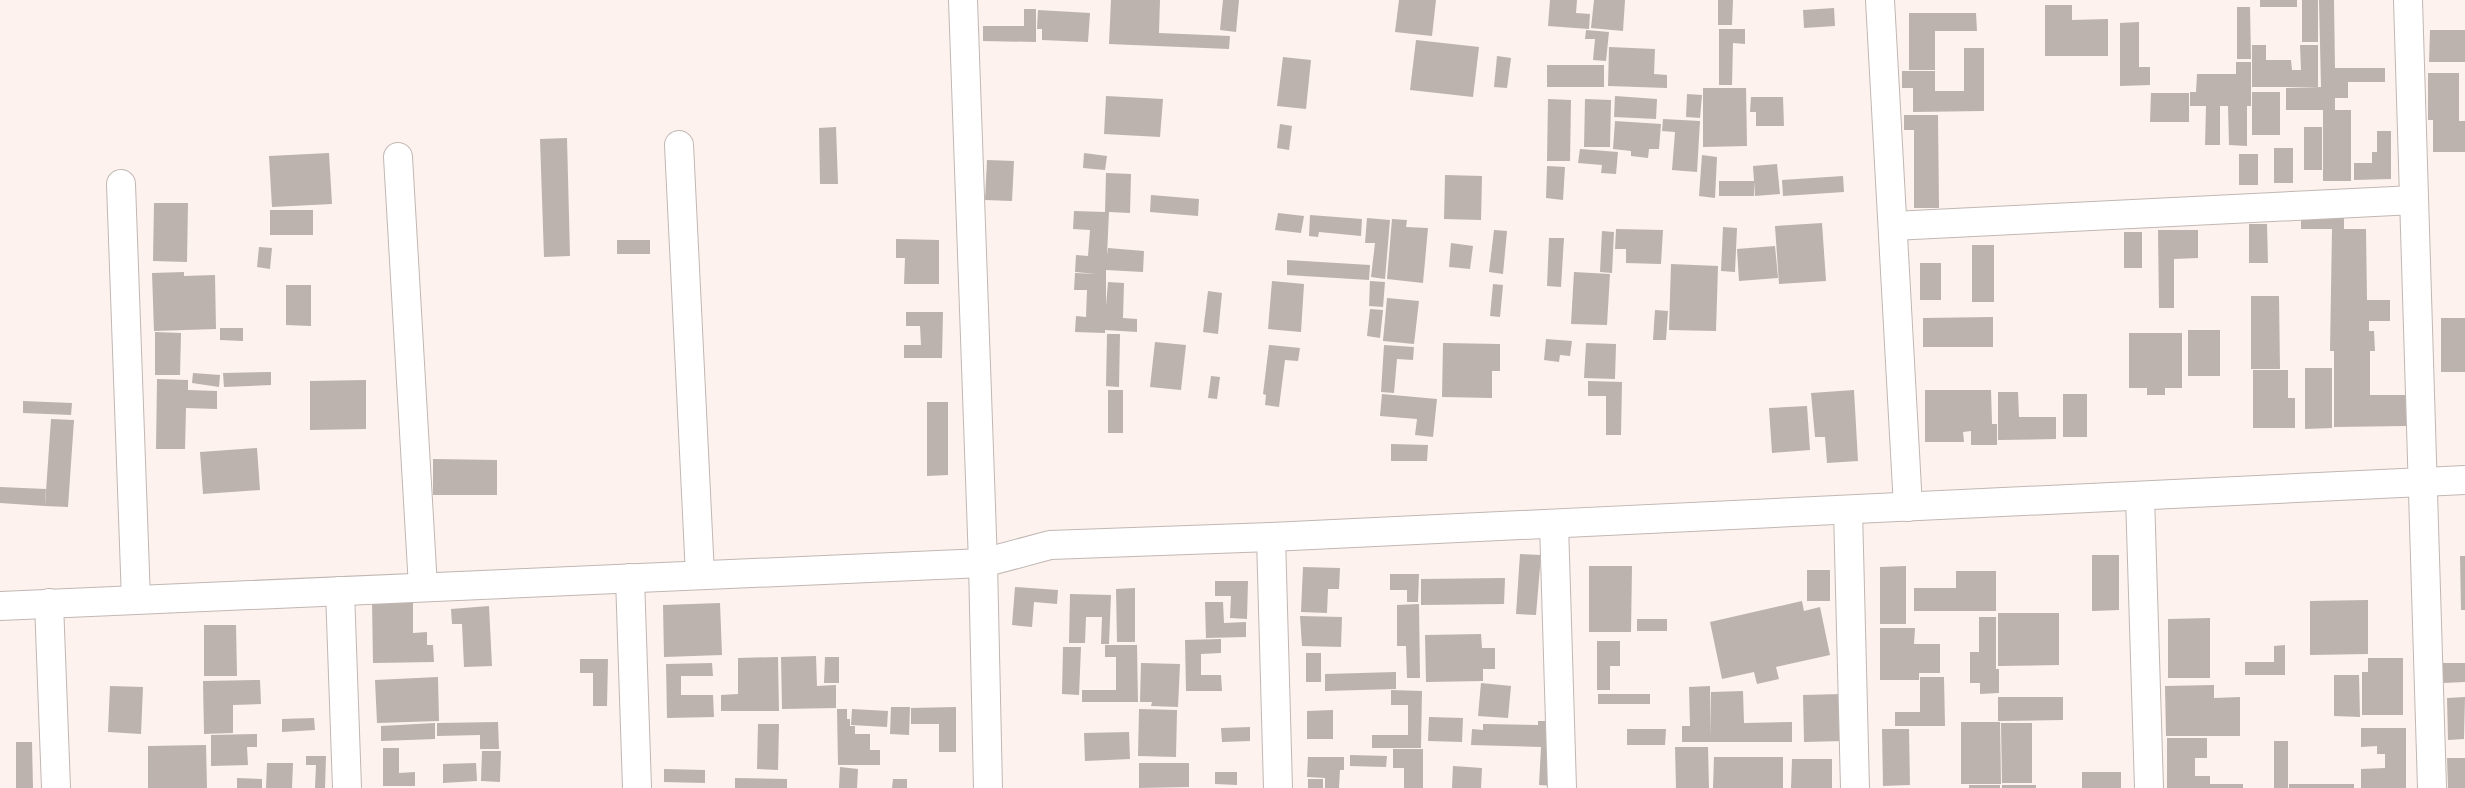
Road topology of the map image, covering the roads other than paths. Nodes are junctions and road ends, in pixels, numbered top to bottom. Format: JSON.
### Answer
{"nodes":[{"id":1,"x":963,"y":0,"type":"edge"},
{"id":2,"x":1880,"y":0,"type":"edge"},
{"id":3,"x":2408,"y":0,"type":"edge"},
{"id":4,"x":679,"y":145,"type":"dead end"},
{"id":5,"x":398,"y":157,"type":"dead end"},
{"id":6,"x":121,"y":184,"type":"dead end"},
{"id":7,"x":2414,"y":200,"type":"junction"},
{"id":8,"x":1893,"y":226,"type":"junction"},
{"id":9,"x":2465,"y":480,"type":"edge"},
{"id":10,"x":2422,"y":482,"type":"junction"},
{"id":11,"x":2140,"y":496,"type":"junction"},
{"id":12,"x":1908,"y":507,"type":"junction"},
{"id":13,"x":1848,"y":510,"type":"junction"},
{"id":14,"x":1554,"y":524,"type":"junction"},
{"id":15,"x":1271,"y":537,"type":"junction"},
{"id":16,"x":982,"y":563,"type":"junction"},
{"id":17,"x":700,"y":575,"type":"junction"},
{"id":18,"x":630,"y":578,"type":"junction"},
{"id":19,"x":423,"y":587,"type":"junction"},
{"id":20,"x":340,"y":591,"type":"junction"},
{"id":21,"x":136,"y":600,"type":"junction"},
{"id":22,"x":49,"y":604,"type":"junction"},
{"id":23,"x":0,"y":606,"type":"edge"},
{"id":24,"x":56,"y":788,"type":"edge"},
{"id":25,"x":347,"y":788,"type":"edge"},
{"id":26,"x":637,"y":788,"type":"edge"},
{"id":27,"x":988,"y":788,"type":"edge"},
{"id":28,"x":1278,"y":788,"type":"edge"},
{"id":29,"x":1562,"y":788,"type":"edge"},
{"id":30,"x":1855,"y":788,"type":"edge"},
{"id":31,"x":2148,"y":788,"type":"edge"},
{"id":32,"x":2432,"y":788,"type":"edge"}],
"edges":[{"from":1,"to":16,"type":"street"},
{"from":2,"to":8,"type":"street"},
{"from":3,"to":7,"type":"street"},
{"from":4,"to":17,"type":"street"},
{"from":5,"to":19,"type":"street"},
{"from":6,"to":21,"type":"street"},
{"from":7,"to":8,"type":"street"},
{"from":7,"to":10,"type":"street"},
{"from":8,"to":12,"type":"street"},
{"from":9,"to":10,"type":"street"},
{"from":10,"to":11,"type":"street"},
{"from":10,"to":32,"type":"street"},
{"from":11,"to":12,"type":"street"},
{"from":11,"to":31,"type":"street"},
{"from":12,"to":13,"type":"street"},
{"from":13,"to":14,"type":"street"},
{"from":13,"to":30,"type":"street"},
{"from":14,"to":15,"type":"street"},
{"from":14,"to":29,"type":"street"},
{"from":15,"to":16,"type":"street"},
{"from":15,"to":28,"type":"street"},
{"from":16,"to":17,"type":"street"},
{"from":16,"to":27,"type":"street"},
{"from":17,"to":18,"type":"street"},
{"from":18,"to":19,"type":"street"},
{"from":18,"to":26,"type":"street"},
{"from":19,"to":20,"type":"street"},
{"from":20,"to":21,"type":"street"},
{"from":20,"to":25,"type":"street"},
{"from":21,"to":22,"type":"street"},
{"from":22,"to":23,"type":"street"},
{"from":22,"to":24,"type":"street"}]}
